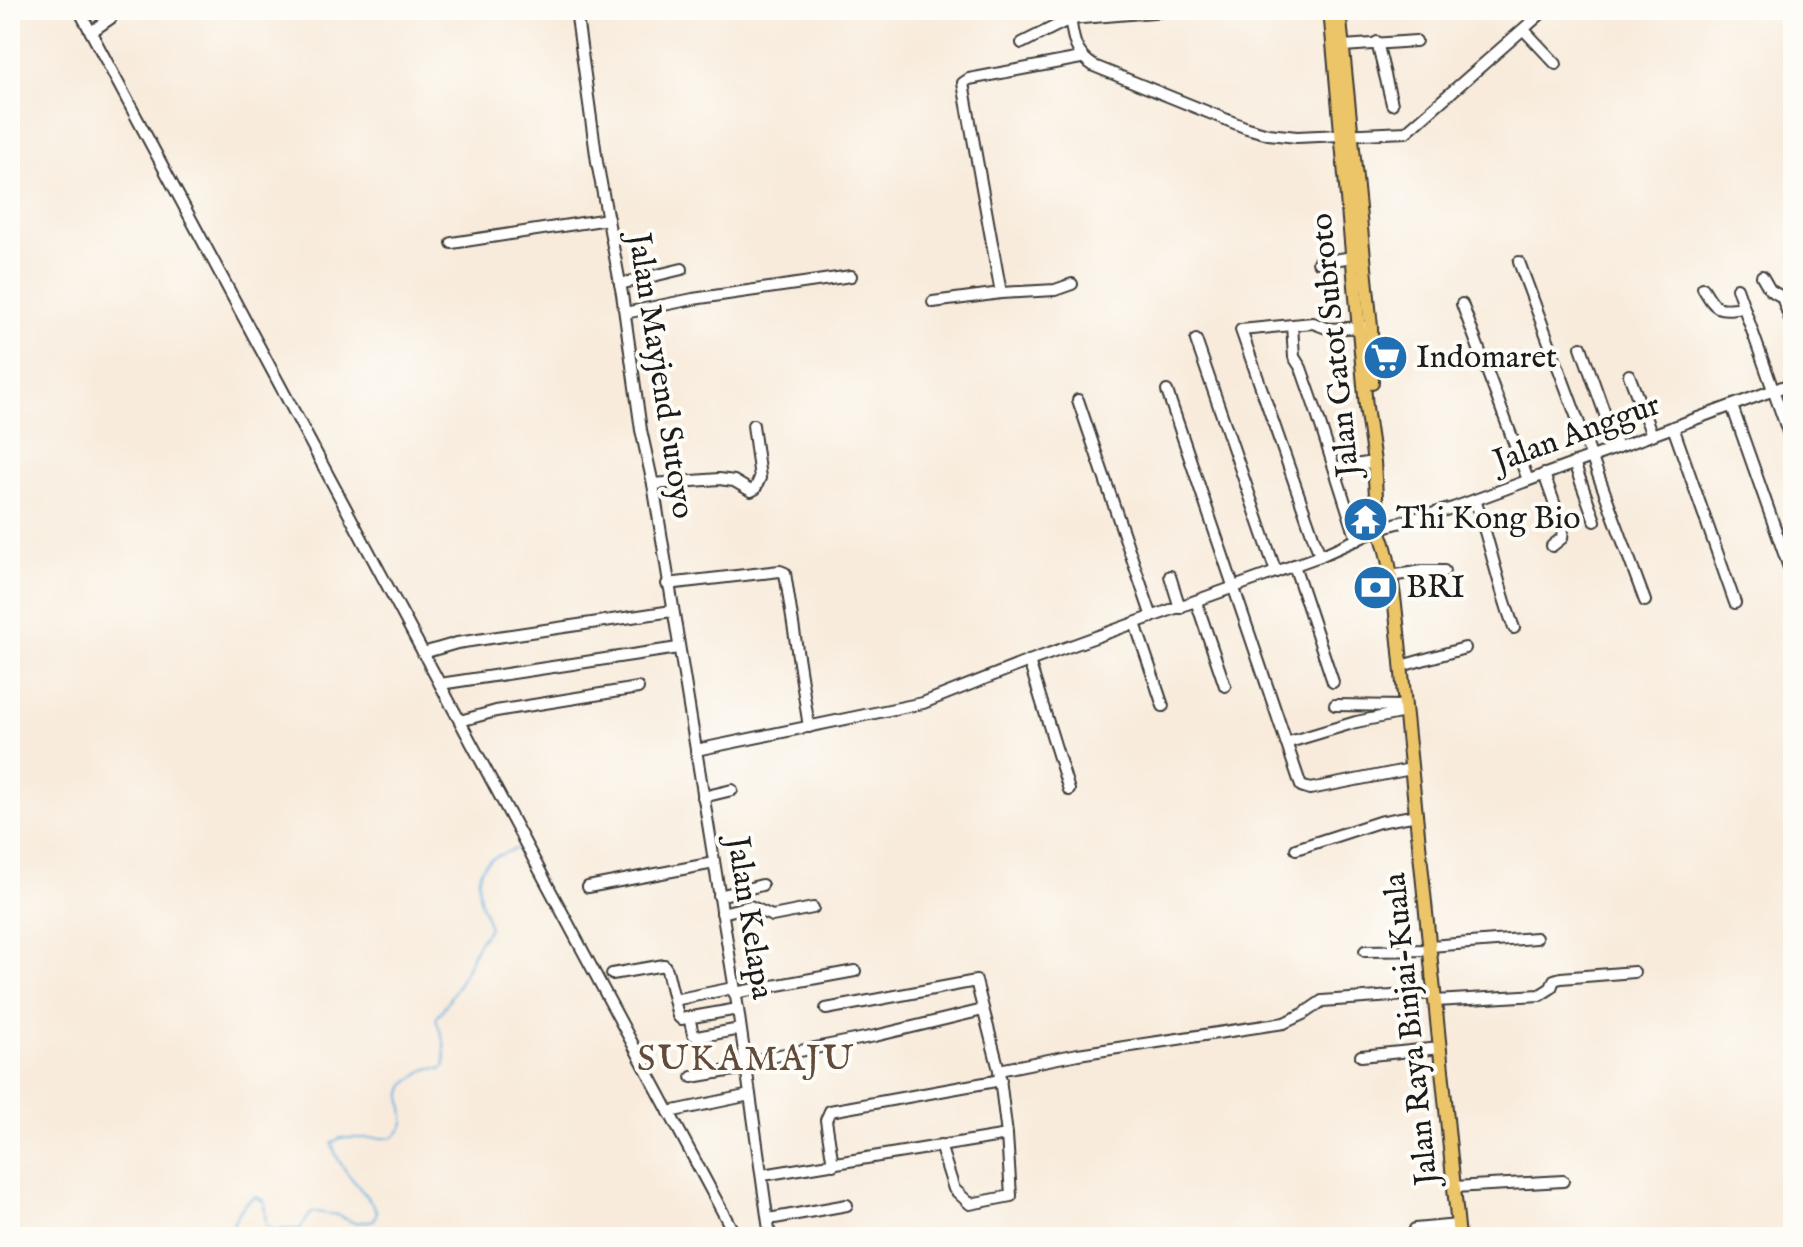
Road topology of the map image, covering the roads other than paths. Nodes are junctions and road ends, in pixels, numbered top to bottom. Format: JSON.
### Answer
{"nodes":[{"id":1,"x":79,"y":10,"type":"edge"},
{"id":2,"x":112,"y":10,"type":"edge"},
{"id":3,"x":576,"y":10,"type":"edge"},
{"id":4,"x":1177,"y":10,"type":"edge"},
{"id":5,"x":1330,"y":10,"type":"edge"},
{"id":6,"x":1339,"y":10,"type":"edge"},
{"id":7,"x":1545,"y":10,"type":"edge"},
{"id":8,"x":1069,"y":15,"type":"edge"},
{"id":9,"x":1524,"y":30,"type":"junction"},
{"id":10,"x":91,"y":32,"type":"junction"},
{"id":11,"x":1416,"y":41,"type":"dead end"},
{"id":12,"x":1377,"y":42,"type":"junction"},
{"id":13,"x":1022,"y":43,"type":"dead end"},
{"id":14,"x":1343,"y":46,"type":"junction"},
{"id":15,"x":1081,"y":58,"type":"junction"},
{"id":16,"x":1556,"y":64,"type":"dead end"},
{"id":17,"x":1392,"y":104,"type":"dead end"},
{"id":18,"x":1347,"y":134,"type":"junction"},
{"id":19,"x":608,"y":219,"type":"junction"},
{"id":20,"x":452,"y":243,"type":"dead end"},
{"id":21,"x":1354,"y":257,"type":"junction"},
{"id":22,"x":1318,"y":262,"type":"dead end"},
{"id":23,"x":1519,"y":262,"type":"dead end"},
{"id":24,"x":682,"y":269,"type":"dead end"},
{"id":25,"x":851,"y":276,"type":"dead end"},
{"id":26,"x":1762,"y":276,"type":"dead end"},
{"id":27,"x":620,"y":284,"type":"junction"},
{"id":28,"x":1072,"y":284,"type":"dead end"},
{"id":29,"x":1703,"y":288,"type":"dead end"},
{"id":30,"x":1737,"y":288,"type":"dead end"},
{"id":31,"x":1001,"y":293,"type":"junction"},
{"id":32,"x":933,"y":302,"type":"dead end"},
{"id":33,"x":1462,"y":304,"type":"dead end"},
{"id":34,"x":1743,"y":307,"type":"junction"},
{"id":35,"x":625,"y":313,"type":"junction"},
{"id":36,"x":1292,"y":325,"type":"junction"},
{"id":37,"x":1366,"y":327,"type":"junction"},
{"id":38,"x":1793,"y":327,"type":"edge"},
{"id":39,"x":1196,"y":340,"type":"dead end"},
{"id":40,"x":1581,"y":347,"type":"dead end"},
{"id":41,"x":1629,"y":375,"type":"dead end"},
{"id":42,"x":1793,"y":383,"type":"edge"},
{"id":43,"x":1774,"y":390,"type":"junction"},
{"id":44,"x":1167,"y":391,"type":"dead end"},
{"id":45,"x":1078,"y":400,"type":"dead end"},
{"id":46,"x":1732,"y":406,"type":"junction"},
{"id":47,"x":1369,"y":407,"type":"junction"},
{"id":48,"x":753,"y":425,"type":"dead end"},
{"id":49,"x":1673,"y":427,"type":"junction"},
{"id":50,"x":1652,"y":435,"type":"junction"},
{"id":51,"x":1793,"y":446,"type":"edge"},
{"id":52,"x":1617,"y":448,"type":"junction"},
{"id":53,"x":1592,"y":457,"type":"junction"},
{"id":54,"x":1374,"y":462,"type":"junction"},
{"id":55,"x":1574,"y":463,"type":"junction"},
{"id":56,"x":1335,"y":468,"type":"junction"},
{"id":57,"x":1544,"y":474,"type":"junction"},
{"id":58,"x":1528,"y":480,"type":"junction"},
{"id":59,"x":653,"y":484,"type":"junction"},
{"id":60,"x":1475,"y":500,"type":"junction"},
{"id":61,"x":1595,"y":521,"type":"dead end"},
{"id":62,"x":1383,"y":531,"type":"junction"},
{"id":63,"x":1357,"y":540,"type":"junction"},
{"id":64,"x":1552,"y":546,"type":"dead end"},
{"id":65,"x":1320,"y":556,"type":"junction"},
{"id":66,"x":1294,"y":565,"type":"junction"},
{"id":67,"x":1444,"y":571,"type":"dead end"},
{"id":68,"x":1276,"y":572,"type":"junction"},
{"id":69,"x":1170,"y":576,"type":"dead end"},
{"id":70,"x":1390,"y":576,"type":"junction"},
{"id":71,"x":1793,"y":579,"type":"edge"},
{"id":72,"x":667,"y":584,"type":"junction"},
{"id":73,"x":1233,"y":587,"type":"junction"},
{"id":74,"x":1196,"y":601,"type":"junction"},
{"id":75,"x":1645,"y":601,"type":"dead end"},
{"id":76,"x":1735,"y":603,"type":"dead end"},
{"id":77,"x":1180,"y":608,"type":"junction"},
{"id":78,"x":672,"y":611,"type":"junction"},
{"id":79,"x":1152,"y":617,"type":"junction"},
{"id":80,"x":1135,"y":623,"type":"junction"},
{"id":81,"x":1514,"y":628,"type":"dead end"},
{"id":82,"x":678,"y":648,"type":"junction"},
{"id":83,"x":1465,"y":648,"type":"dead end"},
{"id":84,"x":423,"y":653,"type":"junction"},
{"id":85,"x":1029,"y":661,"type":"junction"},
{"id":86,"x":1401,"y":666,"type":"junction"},
{"id":87,"x":1333,"y":682,"type":"dead end"},
{"id":88,"x":440,"y":684,"type":"junction"},
{"id":89,"x":1225,"y":686,"type":"dead end"},
{"id":90,"x":638,"y":688,"type":"dead end"},
{"id":91,"x":1335,"y":705,"type":"dead end"},
{"id":92,"x":1163,"y":706,"type":"dead end"},
{"id":93,"x":1405,"y":709,"type":"junction"},
{"id":94,"x":460,"y":721,"type":"junction"},
{"id":95,"x":809,"y":727,"type":"junction"},
{"id":96,"x":1286,"y":743,"type":"junction"},
{"id":97,"x":696,"y":750,"type":"junction"},
{"id":98,"x":1411,"y":769,"type":"junction"},
{"id":99,"x":732,"y":790,"type":"dead end"},
{"id":100,"x":1069,"y":790,"type":"dead end"},
{"id":101,"x":703,"y":797,"type":"junction"},
{"id":102,"x":1417,"y":815,"type":"junction"},
{"id":103,"x":1296,"y":849,"type":"dead end"},
{"id":104,"x":714,"y":863,"type":"junction"},
{"id":105,"x":762,"y":885,"type":"dead end"},
{"id":106,"x":588,"y":887,"type":"dead end"},
{"id":107,"x":719,"y":896,"type":"junction"},
{"id":108,"x":813,"y":908,"type":"dead end"},
{"id":109,"x":722,"y":913,"type":"junction"},
{"id":110,"x":1536,"y":938,"type":"dead end"},
{"id":111,"x":1430,"y":948,"type":"junction"},
{"id":112,"x":1365,"y":951,"type":"dead end"},
{"id":113,"x":855,"y":971,"type":"dead end"},
{"id":114,"x":1634,"y":972,"type":"dead end"},
{"id":115,"x":612,"y":974,"type":"dead end"},
{"id":116,"x":734,"y":990,"type":"junction"},
{"id":117,"x":1435,"y":997,"type":"junction"},
{"id":118,"x":674,"y":1000,"type":"junction"},
{"id":119,"x":738,"y":1009,"type":"junction"},
{"id":120,"x":826,"y":1009,"type":"dead end"},
{"id":121,"x":983,"y":1010,"type":"junction"},
{"id":122,"x":689,"y":1017,"type":"junction"},
{"id":123,"x":740,"y":1029,"type":"junction"},
{"id":124,"x":1440,"y":1048,"type":"junction"},
{"id":125,"x":1361,"y":1056,"type":"dead end"},
{"id":126,"x":746,"y":1065,"type":"junction"},
{"id":127,"x":1000,"y":1075,"type":"junction"},
{"id":128,"x":692,"y":1077,"type":"dead end"},
{"id":129,"x":750,"y":1095,"type":"junction"},
{"id":130,"x":669,"y":1112,"type":"junction"},
{"id":131,"x":1007,"y":1135,"type":"junction"},
{"id":132,"x":940,"y":1145,"type":"junction"},
{"id":133,"x":833,"y":1165,"type":"junction"},
{"id":134,"x":763,"y":1175,"type":"junction"},
{"id":135,"x":1563,"y":1181,"type":"dead end"},
{"id":136,"x":1454,"y":1187,"type":"junction"},
{"id":137,"x":847,"y":1205,"type":"dead end"},
{"id":138,"x":769,"y":1219,"type":"junction"},
{"id":139,"x":1415,"y":1229,"type":"dead end"},
{"id":140,"x":1458,"y":1231,"type":"edge"},
{"id":141,"x":736,"y":1237,"type":"edge"},
{"id":142,"x":770,"y":1237,"type":"edge"}],
"edges":[{"from":1,"to":10,"type":"street"},
{"from":2,"to":10,"type":"street"},
{"from":3,"to":19,"type":"street","name":"Jalan Mayjend Sutoyo"},
{"from":4,"to":8,"type":"street"},
{"from":5,"to":18,"type":"main road","name":"Jalan Gatot Subroto"},
{"from":6,"to":14,"type":"main road"},
{"from":7,"to":9,"type":"street"},
{"from":8,"to":13,"type":"street"},
{"from":8,"to":15,"type":"street"},
{"from":9,"to":16,"type":"street"},
{"from":9,"to":18,"type":"street"},
{"from":10,"to":84,"type":"street"},
{"from":11,"to":12,"type":"street"},
{"from":12,"to":14,"type":"street"},
{"from":12,"to":17,"type":"street"},
{"from":14,"to":18,"type":"main road"},
{"from":15,"to":18,"type":"street"},
{"from":15,"to":31,"type":"street"},
{"from":18,"to":21,"type":"main road","name":"Jalan Gatot Subroto"},
{"from":18,"to":37,"type":"main road"},
{"from":19,"to":20,"type":"street"},
{"from":19,"to":27,"type":"street","name":"Jalan Mayjend Sutoyo"},
{"from":21,"to":22,"type":"street"},
{"from":21,"to":37,"type":"main road","name":"Jalan Gatot Subroto"},
{"from":23,"to":53,"type":"street"},
{"from":24,"to":27,"type":"street"},
{"from":25,"to":35,"type":"street"},
{"from":26,"to":38,"type":"street"},
{"from":27,"to":35,"type":"street","name":"Jalan Mayjend Sutoyo"},
{"from":28,"to":31,"type":"street"},
{"from":29,"to":34,"type":"street"},
{"from":30,"to":34,"type":"street"},
{"from":31,"to":32,"type":"street"},
{"from":33,"to":58,"type":"street"},
{"from":34,"to":43,"type":"street"},
{"from":35,"to":59,"type":"street","name":"Jalan Mayjend Sutoyo"},
{"from":36,"to":37,"type":"street"},
{"from":36,"to":56,"type":"street"},
{"from":36,"to":65,"type":"street"},
{"from":37,"to":47,"type":"main road","name":"Jalan Gatot Subroto"},
{"from":39,"to":68,"type":"street"},
{"from":40,"to":52,"type":"street"},
{"from":41,"to":50,"type":"street"},
{"from":42,"to":43,"type":"street","name":"Jalan Anggur"},
{"from":43,"to":46,"type":"street","name":"Jalan Anggur"},
{"from":43,"to":51,"type":"street"},
{"from":44,"to":73,"type":"street"},
{"from":45,"to":79,"type":"street"},
{"from":46,"to":49,"type":"street","name":"Jalan Anggur"},
{"from":46,"to":71,"type":"street"},
{"from":47,"to":54,"type":"main road","name":"Jalan Gatot Subroto"},
{"from":47,"to":62,"type":"main road"},
{"from":48,"to":59,"type":"street"},
{"from":49,"to":50,"type":"street","name":"Jalan Anggur"},
{"from":49,"to":76,"type":"street"},
{"from":50,"to":52,"type":"street","name":"Jalan Anggur"},
{"from":52,"to":53,"type":"street","name":"Jalan Anggur"},
{"from":53,"to":55,"type":"street","name":"Jalan Anggur"},
{"from":53,"to":75,"type":"street"},
{"from":54,"to":56,"type":"street"},
{"from":54,"to":62,"type":"main road","name":"Jalan Gatot Subroto"},
{"from":55,"to":57,"type":"street","name":"Jalan Anggur"},
{"from":55,"to":61,"type":"street"},
{"from":56,"to":63,"type":"street"},
{"from":57,"to":58,"type":"street","name":"Jalan Anggur"},
{"from":57,"to":64,"type":"street"},
{"from":58,"to":60,"type":"street","name":"Jalan Anggur"},
{"from":59,"to":72,"type":"street","name":"Jalan Mayjend Sutoyo"},
{"from":60,"to":62,"type":"street","name":"Jalan Anggur"},
{"from":60,"to":81,"type":"street"},
{"from":62,"to":63,"type":"street","name":"Jalan Anggur"},
{"from":62,"to":70,"type":"main road","name":"Jalan Gatot Subroto"},
{"from":63,"to":65,"type":"street","name":"Jalan Anggur"},
{"from":65,"to":66,"type":"street","name":"Jalan Anggur"},
{"from":66,"to":68,"type":"street","name":"Jalan Anggur"},
{"from":66,"to":87,"type":"street"},
{"from":67,"to":70,"type":"street"},
{"from":68,"to":73,"type":"street","name":"Jalan Anggur"},
{"from":69,"to":77,"type":"street"},
{"from":70,"to":86,"type":"main road","name":"Jalan Gatot Subroto"},
{"from":72,"to":78,"type":"street","name":"Jalan Mayjend Sutoyo"},
{"from":72,"to":95,"type":"street"},
{"from":73,"to":74,"type":"street","name":"Jalan Anggur"},
{"from":73,"to":96,"type":"street"},
{"from":74,"to":77,"type":"street","name":"Jalan Anggur"},
{"from":74,"to":89,"type":"street"},
{"from":77,"to":79,"type":"street","name":"Jalan Anggur"},
{"from":78,"to":82,"type":"street","name":"Jalan Mayjend Sutoyo"},
{"from":78,"to":84,"type":"street"},
{"from":79,"to":80,"type":"street","name":"Jalan Anggur"},
{"from":80,"to":85,"type":"street","name":"Jalan Anggur"},
{"from":80,"to":92,"type":"street"},
{"from":82,"to":88,"type":"street"},
{"from":82,"to":97,"type":"street","name":"Jalan Mayjend Sutoyo"},
{"from":83,"to":86,"type":"street"},
{"from":84,"to":88,"type":"street"},
{"from":85,"to":95,"type":"street","name":"Jalan Anggur"},
{"from":85,"to":100,"type":"street"},
{"from":86,"to":93,"type":"main road","name":"Jalan Gatot Subroto"},
{"from":88,"to":94,"type":"street"},
{"from":90,"to":94,"type":"street"},
{"from":91,"to":93,"type":"street"},
{"from":93,"to":96,"type":"street"},
{"from":93,"to":98,"type":"main road","name":"Jalan Gatot Subroto"},
{"from":94,"to":130,"type":"street"},
{"from":95,"to":97,"type":"street","name":"Jalan Anggur"},
{"from":96,"to":98,"type":"street"},
{"from":97,"to":101,"type":"street","name":"Jalan Kelapa"},
{"from":98,"to":102,"type":"main road","name":"Jalan Gatot Subroto"},
{"from":99,"to":101,"type":"street"},
{"from":101,"to":104,"type":"street","name":"Jalan Kelapa"},
{"from":102,"to":103,"type":"street"},
{"from":102,"to":111,"type":"main road","name":"Jalan Raya Binjai-Kuala"},
{"from":104,"to":106,"type":"street"},
{"from":104,"to":107,"type":"street","name":"Jalan Kelapa"},
{"from":105,"to":107,"type":"street"},
{"from":107,"to":109,"type":"street","name":"Jalan Kelapa"},
{"from":108,"to":109,"type":"street"},
{"from":109,"to":116,"type":"street","name":"Jalan Kelapa"},
{"from":110,"to":111,"type":"street"},
{"from":111,"to":112,"type":"street"},
{"from":111,"to":117,"type":"main road","name":"Jalan Raya Binjai-Kuala"},
{"from":113,"to":116,"type":"street"},
{"from":114,"to":117,"type":"street"},
{"from":115,"to":118,"type":"street"},
{"from":116,"to":118,"type":"street"},
{"from":116,"to":119,"type":"street","name":"Jalan Kelapa"},
{"from":117,"to":124,"type":"main road","name":"Jalan Raya Binjai-Kuala"},
{"from":117,"to":127,"type":"street"},
{"from":118,"to":122,"type":"street"},
{"from":119,"to":122,"type":"street"},
{"from":119,"to":123,"type":"street","name":"Jalan Kelapa"},
{"from":120,"to":121,"type":"street"},
{"from":121,"to":126,"type":"street"},
{"from":121,"to":127,"type":"street"},
{"from":122,"to":123,"type":"street"},
{"from":123,"to":126,"type":"street","name":"Jalan Kelapa"},
{"from":124,"to":125,"type":"street"},
{"from":124,"to":136,"type":"main road","name":"Jalan Raya Binjai-Kuala"},
{"from":126,"to":128,"type":"street"},
{"from":126,"to":129,"type":"street","name":"Jalan Kelapa"},
{"from":127,"to":131,"type":"street"},
{"from":127,"to":133,"type":"street"},
{"from":129,"to":130,"type":"street"},
{"from":129,"to":134,"type":"street","name":"Jalan Kelapa"},
{"from":130,"to":141,"type":"street"},
{"from":131,"to":132,"type":"street"},
{"from":131,"to":132,"type":"street"},
{"from":132,"to":133,"type":"street"},
{"from":133,"to":134,"type":"street"},
{"from":134,"to":138,"type":"street","name":"Jalan Kelapa"},
{"from":135,"to":136,"type":"street"},
{"from":136,"to":140,"type":"main road","name":"Jalan Raya Binjai-Kuala"},
{"from":137,"to":138,"type":"street"},
{"from":138,"to":142,"type":"street","name":"Jalan Kelapa"},
{"from":139,"to":140,"type":"street"}]}
